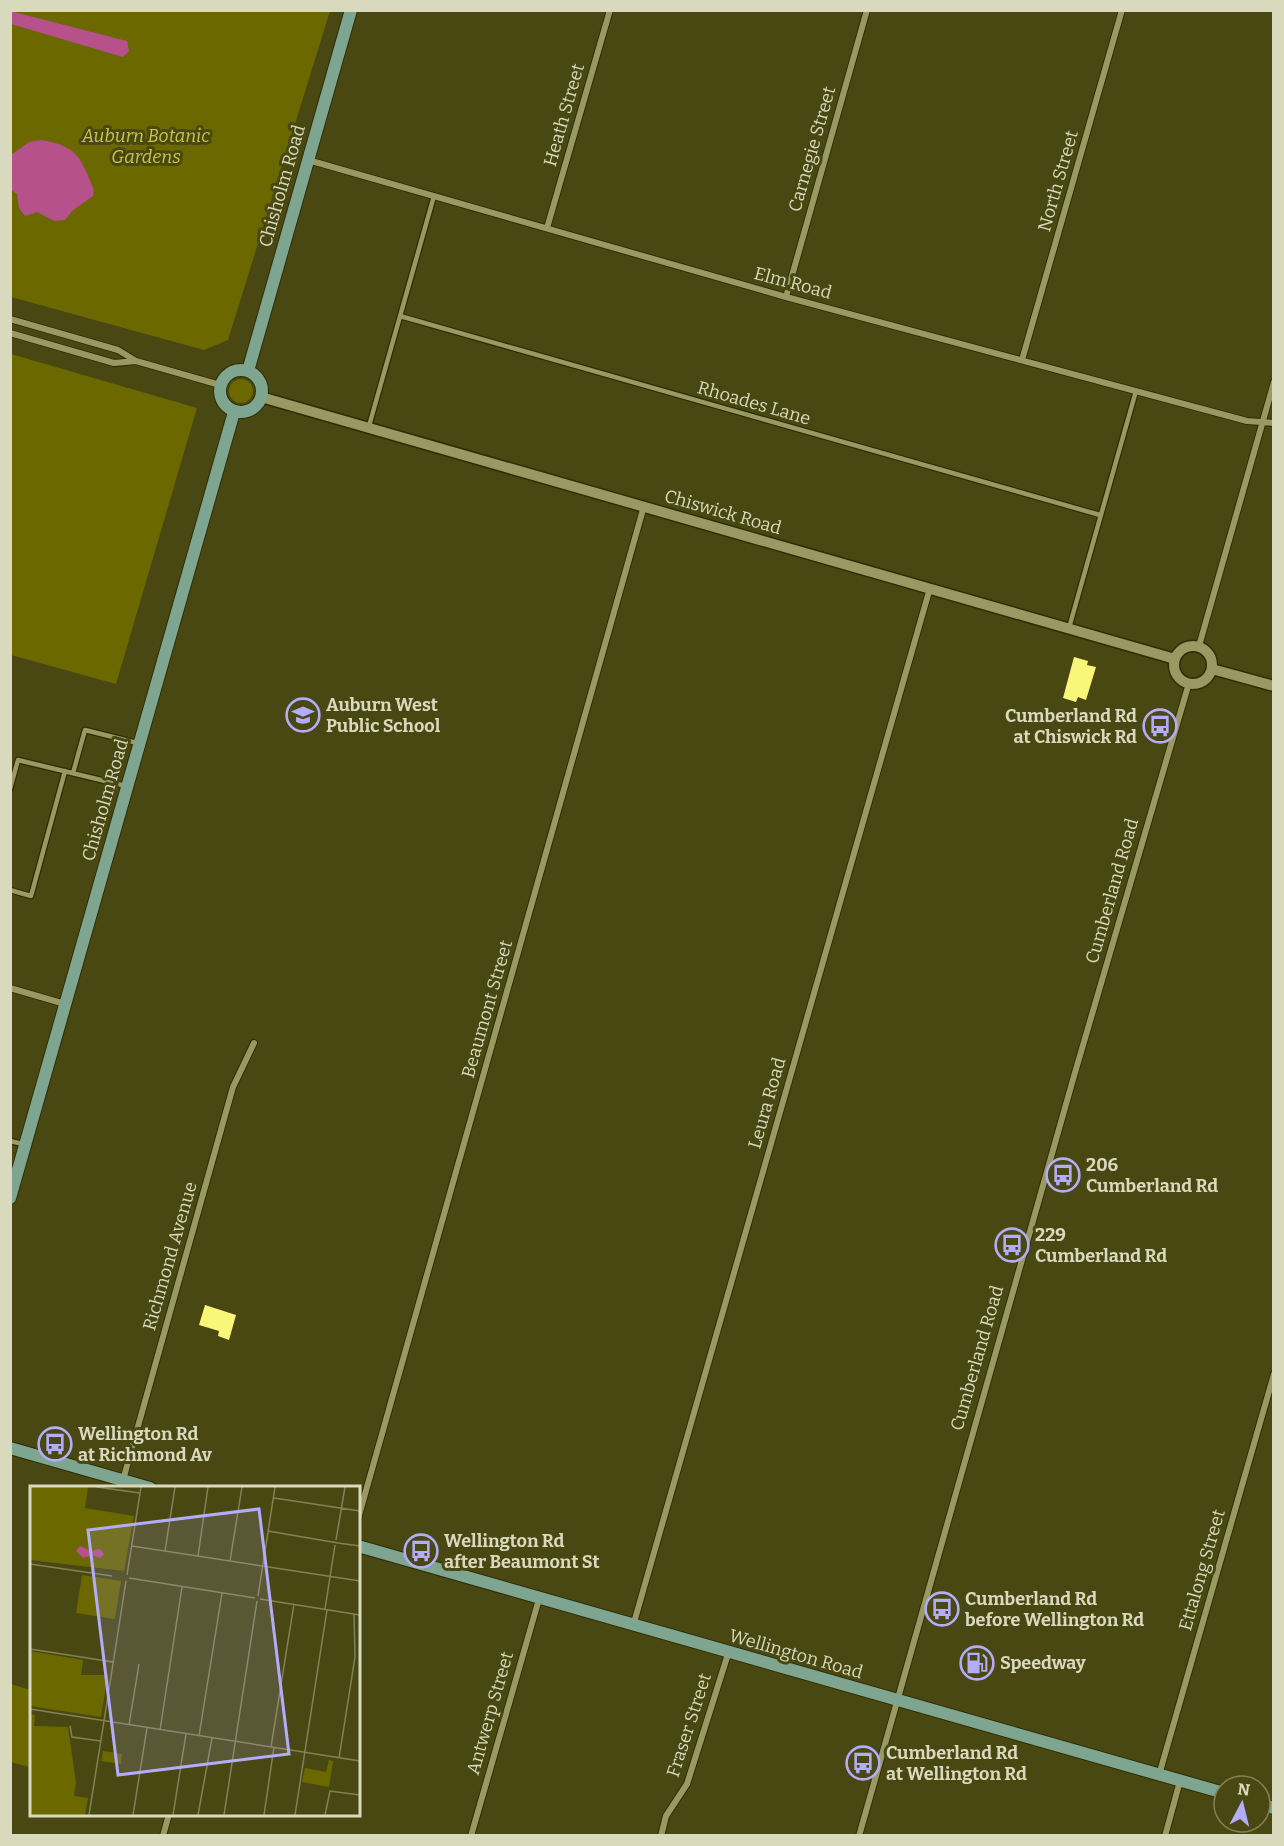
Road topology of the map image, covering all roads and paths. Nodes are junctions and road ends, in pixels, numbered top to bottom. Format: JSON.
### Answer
{"nodes":[{"id":1,"x":351,"y":10,"type":"edge"},
{"id":2,"x":610,"y":10,"type":"edge"},
{"id":3,"x":867,"y":10,"type":"edge"},
{"id":4,"x":1122,"y":10,"type":"edge"},
{"id":5,"x":308,"y":160,"type":"junction"},
{"id":6,"x":434,"y":196,"type":"junction"},
{"id":7,"x":547,"y":228,"type":"junction"},
{"id":8,"x":786,"y":297,"type":"junction"},
{"id":9,"x":400,"y":316,"type":"junction"},
{"id":10,"x":10,"y":319,"type":"edge"},
{"id":11,"x":10,"y":333,"type":"edge"},
{"id":12,"x":1022,"y":360,"type":"junction"},
{"id":13,"x":136,"y":361,"type":"junction"},
{"id":14,"x":248,"y":371,"type":"junction"},
{"id":15,"x":1274,"y":381,"type":"edge"},
{"id":16,"x":220,"y":385,"type":"junction"},
{"id":17,"x":1137,"y":391,"type":"junction"},
{"id":18,"x":261,"y":397,"type":"junction"},
{"id":19,"x":234,"y":412,"type":"junction"},
{"id":20,"x":1262,"y":422,"type":"junction"},
{"id":21,"x":1274,"y":423,"type":"edge"},
{"id":22,"x":368,"y":429,"type":"junction"},
{"id":23,"x":644,"y":507,"type":"junction"},
{"id":24,"x":1100,"y":515,"type":"junction"},
{"id":25,"x":930,"y":588,"type":"junction"},
{"id":26,"x":1069,"y":628,"type":"junction"},
{"id":27,"x":1199,"y":646,"type":"junction"},
{"id":28,"x":1175,"y":659,"type":"junction"},
{"id":29,"x":1212,"y":669,"type":"junction"},
{"id":30,"x":1189,"y":683,"type":"junction"},
{"id":31,"x":1274,"y":686,"type":"edge"},
{"id":32,"x":139,"y":744,"type":"junction"},
{"id":33,"x":65,"y":771,"type":"junction"},
{"id":34,"x":73,"y":773,"type":"junction"},
{"id":35,"x":127,"y":786,"type":"junction"},
{"id":36,"x":10,"y":789,"type":"edge"},
{"id":37,"x":10,"y":890,"type":"edge"},
{"id":38,"x":10,"y":988,"type":"edge"},
{"id":39,"x":65,"y":1004,"type":"junction"},
{"id":40,"x":254,"y":1043,"type":"dead end"},
{"id":41,"x":10,"y":1141,"type":"edge"},
{"id":42,"x":25,"y":1145,"type":"junction"},
{"id":43,"x":10,"y":1198,"type":"edge"},
{"id":44,"x":1274,"y":1374,"type":"edge"},
{"id":45,"x":10,"y":1448,"type":"edge"},
{"id":46,"x":123,"y":1480,"type":"junction"},
{"id":47,"x":143,"y":1486,"type":"edge"},
{"id":48,"x":360,"y":1512,"type":"edge"},
{"id":49,"x":360,"y":1547,"type":"edge"},
{"id":50,"x":539,"y":1599,"type":"junction"},
{"id":51,"x":633,"y":1626,"type":"junction"},
{"id":52,"x":728,"y":1654,"type":"junction"},
{"id":53,"x":896,"y":1702,"type":"junction"},
{"id":54,"x":1159,"y":1775,"type":"junction"},
{"id":55,"x":1180,"y":1781,"type":"junction"},
{"id":56,"x":1212,"y":1790,"type":"edge"},
{"id":57,"x":169,"y":1816,"type":"edge"},
{"id":58,"x":163,"y":1836,"type":"edge"},
{"id":59,"x":471,"y":1836,"type":"edge"},
{"id":60,"x":661,"y":1836,"type":"edge"},
{"id":61,"x":859,"y":1836,"type":"edge"},
{"id":62,"x":1165,"y":1836,"type":"edge"}],
"edges":[{"from":1,"to":5,"type":"main road","name":"Chisholm Road"},
{"from":2,"to":7,"type":"street","name":"Heath Street"},
{"from":3,"to":8,"type":"street","name":"Carnegie Street"},
{"from":4,"to":12,"type":"street","name":"North Street"},
{"from":5,"to":6,"type":"street","name":"Elm Road"},
{"from":5,"to":14,"type":"main road","name":"Chisholm Road"},
{"from":6,"to":7,"type":"street","name":"Elm Road"},
{"from":6,"to":9,"type":"lane"},
{"from":7,"to":8,"type":"street","name":"Elm Road"},
{"from":8,"to":12,"type":"street","name":"Elm Road"},
{"from":9,"to":22,"type":"lane"},
{"from":9,"to":24,"type":"lane","name":"Rhoades Lane"},
{"from":10,"to":13,"type":"street"},
{"from":11,"to":13,"type":"street"},
{"from":12,"to":17,"type":"street","name":"Elm Road"},
{"from":13,"to":16,"type":"street"},
{"from":14,"to":16,"type":"main road"},
{"from":14,"to":18,"type":"main road"},
{"from":15,"to":20,"type":"street"},
{"from":16,"to":19,"type":"main road"},
{"from":17,"to":20,"type":"street","name":"Elm Road"},
{"from":17,"to":24,"type":"lane"},
{"from":18,"to":19,"type":"main road"},
{"from":18,"to":22,"type":"street","name":"Chiswick Road"},
{"from":19,"to":32,"type":"main road","name":"Chisholm Road"},
{"from":20,"to":21,"type":"street","name":"Elm Road"},
{"from":20,"to":27,"type":"street"},
{"from":22,"to":23,"type":"street","name":"Chiswick Road"},
{"from":23,"to":25,"type":"street","name":"Chiswick Road"},
{"from":23,"to":48,"type":"street","name":"Beaumont Street"},
{"from":24,"to":26,"type":"lane"},
{"from":25,"to":26,"type":"street","name":"Chiswick Road"},
{"from":25,"to":51,"type":"street","name":"Leura Road"},
{"from":26,"to":28,"type":"street","name":"Chiswick Road"},
{"from":27,"to":28,"type":"street"},
{"from":27,"to":29,"type":"street"},
{"from":28,"to":30,"type":"street"},
{"from":29,"to":30,"type":"street"},
{"from":29,"to":31,"type":"street"},
{"from":30,"to":53,"type":"street","name":"Cumberland Road"},
{"from":32,"to":34,"type":"lane"},
{"from":32,"to":35,"type":"main road","name":"Chisholm Road"},
{"from":33,"to":34,"type":"lane"},
{"from":33,"to":36,"type":"lane"},
{"from":33,"to":37,"type":"lane"},
{"from":34,"to":35,"type":"lane"},
{"from":35,"to":39,"type":"main road","name":"Chisholm Road"},
{"from":38,"to":39,"type":"street"},
{"from":39,"to":42,"type":"main road","name":"Chisholm Road"},
{"from":40,"to":46,"type":"street","name":"Richmond Avenue"},
{"from":41,"to":42,"type":"lane"},
{"from":42,"to":43,"type":"main road","name":"Chisholm Road"},
{"from":44,"to":54,"type":"street","name":"Ettalong Street"},
{"from":45,"to":46,"type":"main road"},
{"from":46,"to":47,"type":"main road"},
{"from":49,"to":50,"type":"main road","name":"Wellington Road"},
{"from":50,"to":51,"type":"main road","name":"Wellington Road"},
{"from":50,"to":59,"type":"street","name":"Antwerp Street"},
{"from":51,"to":52,"type":"main road","name":"Wellington Road"},
{"from":52,"to":53,"type":"main road","name":"Wellington Road"},
{"from":52,"to":60,"type":"street","name":"Fraser Street"},
{"from":53,"to":54,"type":"main road","name":"Wellington Road"},
{"from":53,"to":61,"type":"street","name":"Cumberland Road"},
{"from":54,"to":55,"type":"main road","name":"Wellington Road"},
{"from":55,"to":56,"type":"main road","name":"Wellington Road"},
{"from":55,"to":62,"type":"street"},
{"from":57,"to":58,"type":"street"}]}
